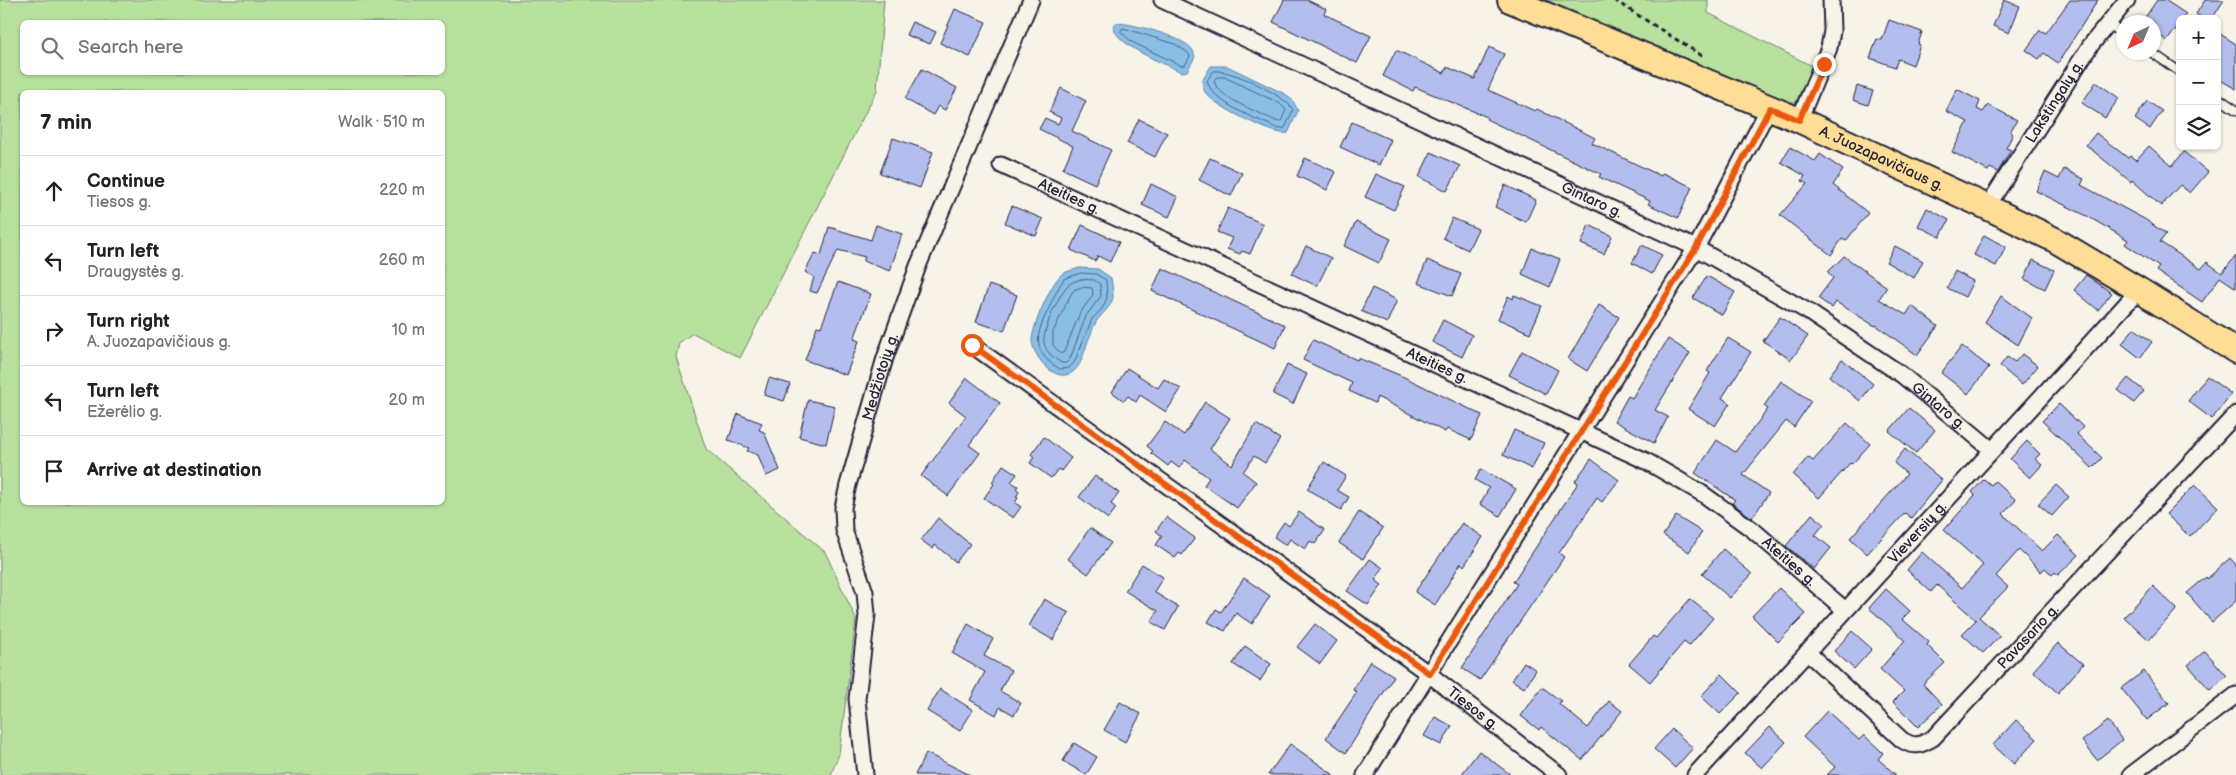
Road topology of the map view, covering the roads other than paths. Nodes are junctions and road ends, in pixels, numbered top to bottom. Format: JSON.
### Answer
{"nodes":[{"id":1,"x":1031,"y":0,"type":"edge"},
{"id":2,"x":1162,"y":0,"type":"edge"},
{"id":3,"x":1510,"y":0,"type":"edge"},
{"id":4,"x":1831,"y":0,"type":"edge"},
{"id":5,"x":2126,"y":0,"type":"edge"},
{"id":6,"x":2108,"y":24,"type":"junction"},
{"id":7,"x":2116,"y":29,"type":"edge"},
{"id":8,"x":2161,"y":59,"type":"edge"},
{"id":9,"x":2176,"y":69,"type":"edge"},
{"id":10,"x":2221,"y":100,"type":"edge"},
{"id":11,"x":1770,"y":108,"type":"junction"},
{"id":12,"x":2236,"y":110,"type":"edge"},
{"id":13,"x":1799,"y":120,"type":"junction"},
{"id":14,"x":1001,"y":165,"type":"dead end"},
{"id":15,"x":1987,"y":207,"type":"junction"},
{"id":16,"x":1696,"y":248,"type":"junction"},
{"id":17,"x":2139,"y":290,"type":"junction"},
{"id":18,"x":972,"y":345,"type":"dead end"},
{"id":19,"x":2236,"y":351,"type":"edge"},
{"id":20,"x":2236,"y":414,"type":"edge"},
{"id":21,"x":1583,"y":431,"type":"junction"},
{"id":22,"x":1992,"y":450,"type":"junction"},
{"id":23,"x":1845,"y":610,"type":"junction"},
{"id":24,"x":1807,"y":652,"type":"junction"},
{"id":25,"x":1430,"y":674,"type":"junction"},
{"id":26,"x":2236,"y":695,"type":"edge"},
{"id":27,"x":865,"y":775,"type":"edge"},
{"id":28,"x":1366,"y":775,"type":"edge"},
{"id":29,"x":1560,"y":775,"type":"edge"},
{"id":30,"x":1694,"y":775,"type":"edge"},
{"id":31,"x":2131,"y":775,"type":"edge"}],
"edges":[{"from":1,"to":27,"type":"street","name":"Medžiotojų g."},
{"from":2,"to":16,"type":"street","name":"Gintaro g."},
{"from":3,"to":11,"type":"main road","name":"A. Juozapavičiaus g."},
{"from":4,"to":13,"type":"street"},
{"from":5,"to":6,"type":"street","name":"Lakštingalų g."},
{"from":6,"to":7,"type":"lane"},
{"from":6,"to":15,"type":"street","name":"Lakštingalų g."},
{"from":8,"to":9,"type":"lane"},
{"from":10,"to":12,"type":"lane"},
{"from":11,"to":13,"type":"main road","name":"A. Juozapavičiaus g."},
{"from":11,"to":16,"type":"street"},
{"from":13,"to":15,"type":"main road","name":"A. Juozapavičiaus g."},
{"from":14,"to":21,"type":"street","name":"Ateities g."},
{"from":15,"to":17,"type":"main road","name":"A. Juozapavičiaus g."},
{"from":16,"to":21,"type":"street"},
{"from":16,"to":22,"type":"street","name":"Gintaro g."},
{"from":17,"to":19,"type":"main road","name":"A. Juozapavičiaus g."},
{"from":17,"to":22,"type":"street","name":"Vieversių g."},
{"from":18,"to":25,"type":"street","name":"Tiesos g."},
{"from":20,"to":24,"type":"street","name":"Pavasario g."},
{"from":21,"to":23,"type":"street","name":"Ateities g."},
{"from":21,"to":25,"type":"street"},
{"from":22,"to":23,"type":"street","name":"Vieversių g."},
{"from":23,"to":24,"type":"street","name":"Vieversių g."},
{"from":24,"to":30,"type":"street","name":"Vieversių g."},
{"from":25,"to":28,"type":"street"},
{"from":25,"to":29,"type":"street","name":"Tiesos g."},
{"from":26,"to":31,"type":"street"}]}
